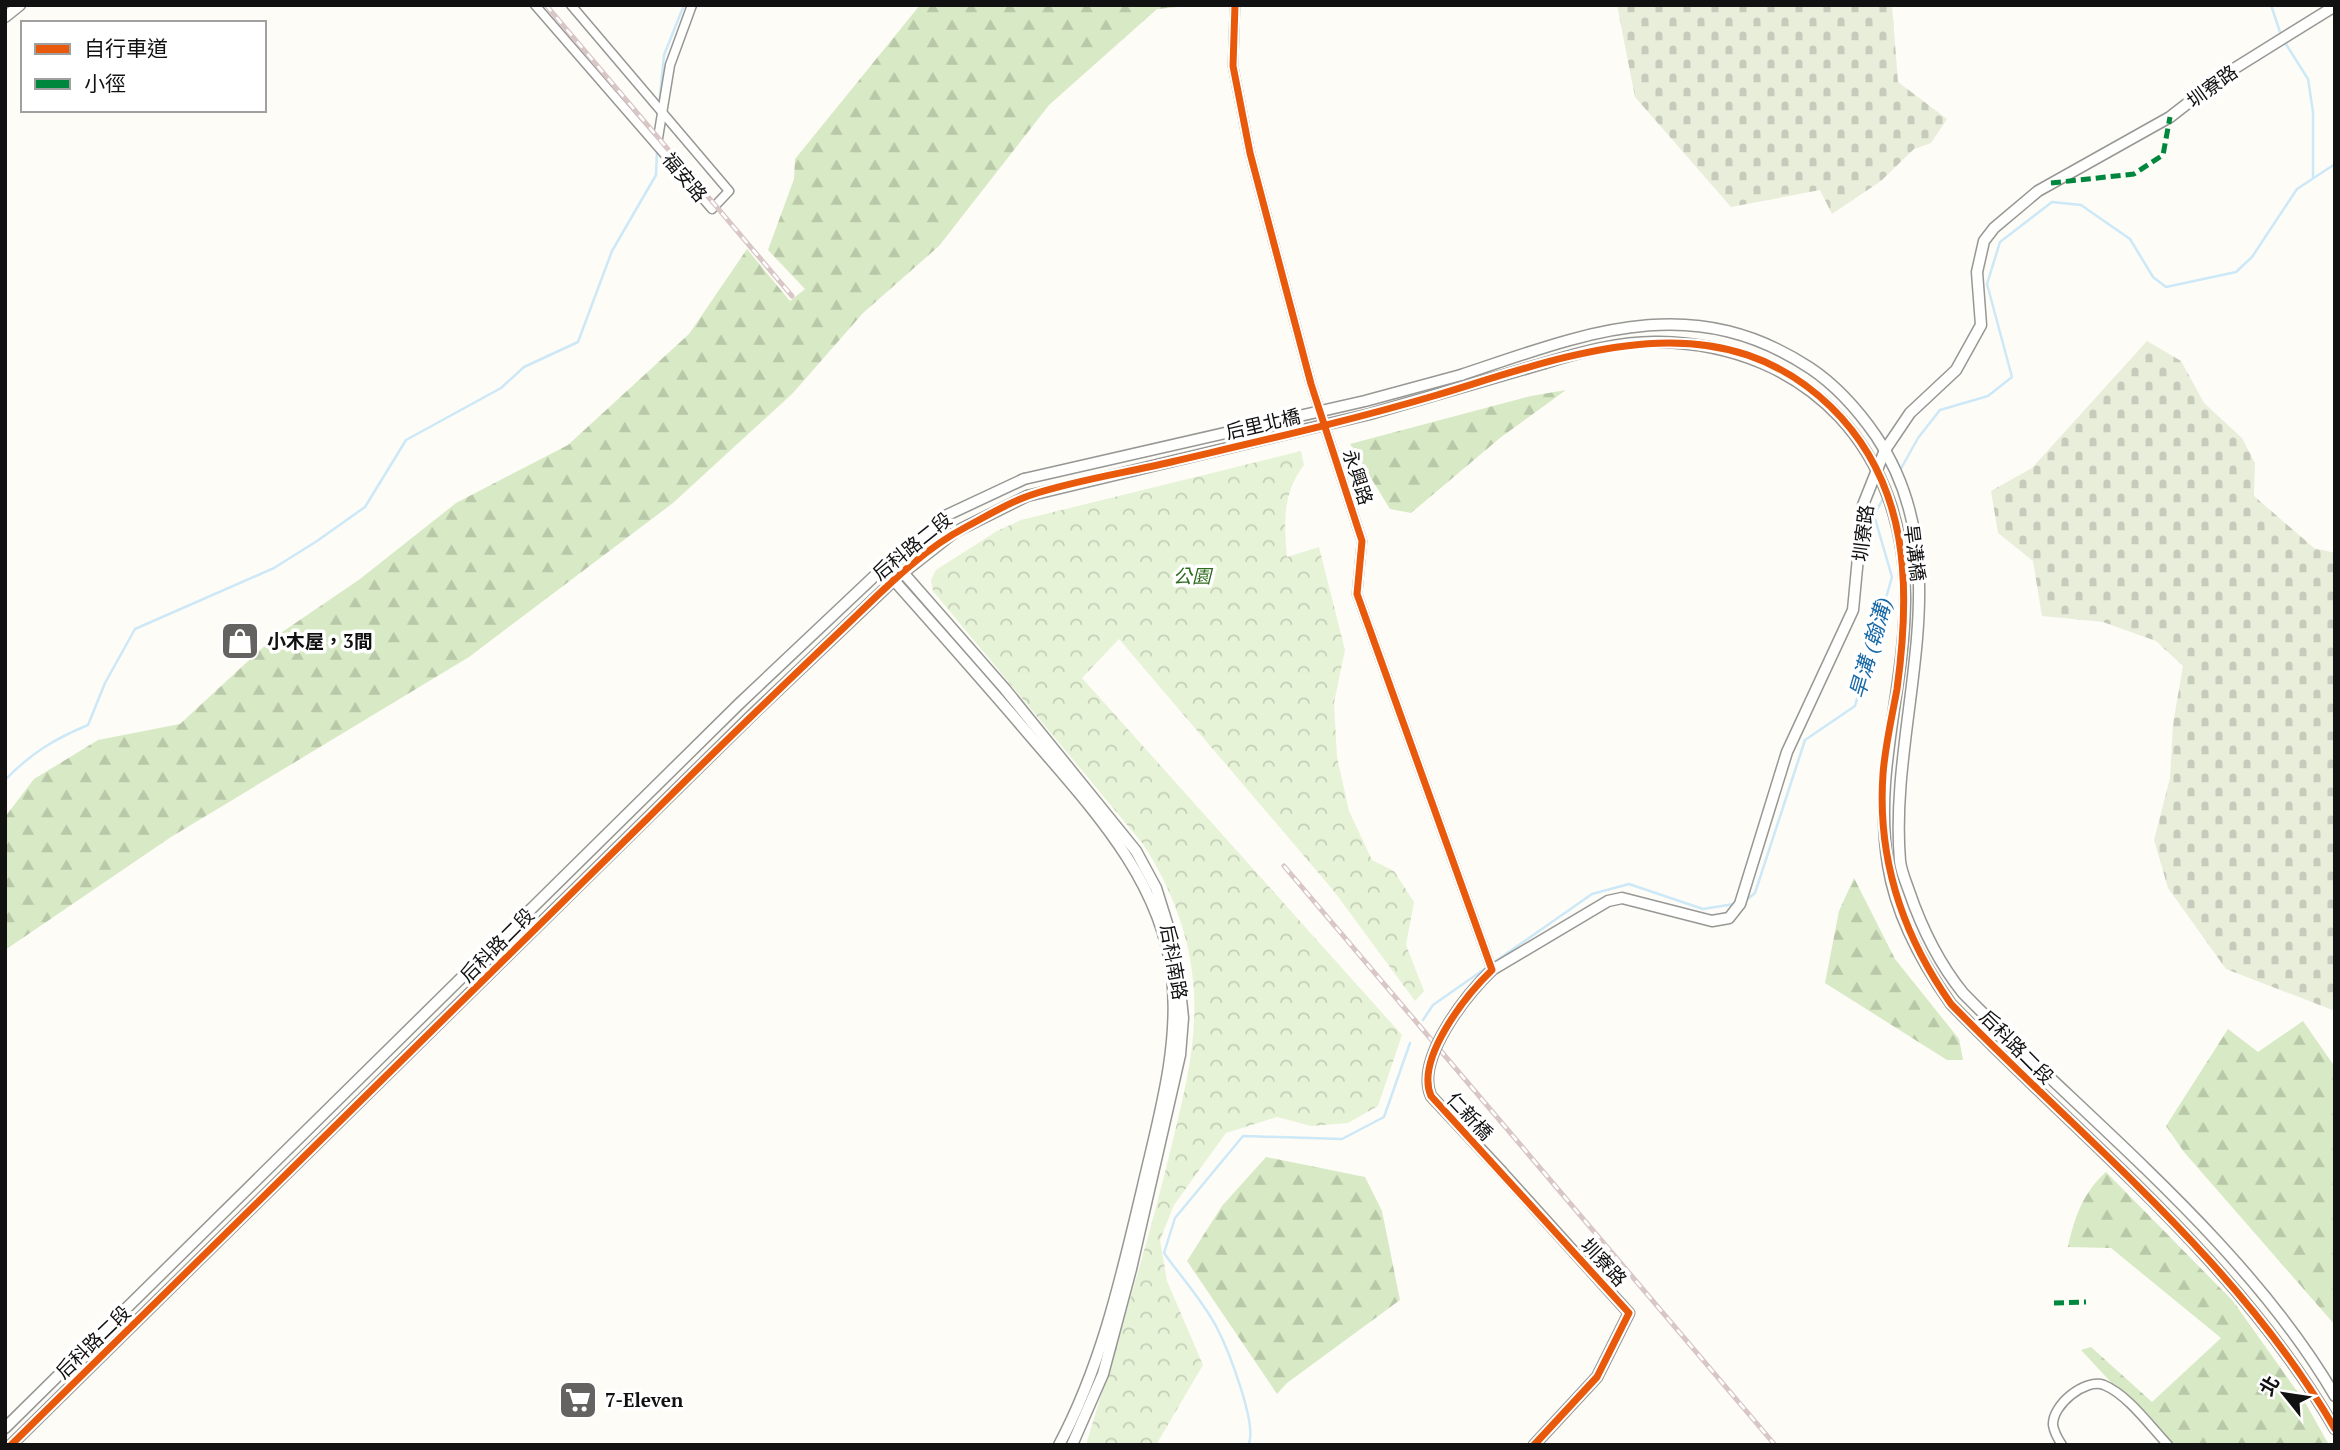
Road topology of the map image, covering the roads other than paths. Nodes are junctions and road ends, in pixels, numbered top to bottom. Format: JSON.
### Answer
{"nodes":[{"id":1,"x":20,"y":5,"type":"edge"},
{"id":2,"x":535,"y":5,"type":"edge"},
{"id":3,"x":570,"y":5,"type":"edge"},
{"id":4,"x":692,"y":5,"type":"edge"},
{"id":5,"x":1235,"y":5,"type":"edge"},
{"id":6,"x":2335,"y":6,"type":"edge"},
{"id":7,"x":5,"y":17,"type":"edge"},
{"id":8,"x":663,"y":115,"type":"junction"},
{"id":9,"x":657,"y":144,"type":"junction"},
{"id":10,"x":1885,"y":450,"type":"junction"},
{"id":11,"x":1877,"y":470,"type":"junction"},
{"id":12,"x":1024,"y":479,"type":"joint"},
{"id":13,"x":1027,"y":496,"type":"joint"},
{"id":14,"x":892,"y":560,"type":"junction"},
{"id":15,"x":883,"y":568,"type":"junction"},
{"id":16,"x":903,"y":573,"type":"junction"},
{"id":17,"x":894,"y":580,"type":"junction"},
{"id":18,"x":1921,"y":599,"type":"joint"},
{"id":19,"x":1905,"y":601,"type":"joint"},
{"id":20,"x":1001,"y":693,"type":"junction"},
{"id":21,"x":621,"y":821,"type":"junction"},
{"id":22,"x":634,"y":832,"type":"junction"},
{"id":23,"x":1492,"y":970,"type":"junction"},
{"id":24,"x":381,"y":1057,"type":"junction"},
{"id":25,"x":394,"y":1070,"type":"junction"},
{"id":26,"x":1502,"y":1172,"type":"joint"},
{"id":27,"x":74,"y":1361,"type":"junction"},
{"id":28,"x":84,"y":1373,"type":"junction"},
{"id":29,"x":2335,"y":1396,"type":"edge"},
{"id":30,"x":5,"y":1427,"type":"edge"},
{"id":31,"x":2335,"y":1429,"type":"edge"},
{"id":32,"x":11,"y":1445,"type":"edge"},
{"id":33,"x":1059,"y":1445,"type":"edge"},
{"id":34,"x":1072,"y":1445,"type":"edge"},
{"id":35,"x":1534,"y":1445,"type":"edge"},
{"id":36,"x":2062,"y":1445,"type":"edge"},
{"id":37,"x":2168,"y":1445,"type":"edge"}],
"edges":[{"from":1,"to":7,"type":"street"},
{"from":2,"to":9,"type":"street","name":"福安路"},
{"from":3,"to":8,"type":"street","name":"福安路"},
{"from":4,"to":8,"type":"street"},
{"from":5,"to":23,"type":"street","name":"永興路"},
{"from":6,"to":10,"type":"street","name":"圳寮路"},
{"from":8,"to":9,"type":"street"},
{"from":8,"to":9,"type":"street","name":"福安路"},
{"from":10,"to":11,"type":"street","name":"圳寮路"},
{"from":10,"to":12,"type":"street","name":"后里北橋","bridge":true},
{"from":10,"to":18,"type":"street","name":"旱溝橋"},
{"from":11,"to":13,"type":"street","name":"后里北橋","bridge":true},
{"from":11,"to":19,"type":"street","name":"旱溝橋"},
{"from":11,"to":23,"type":"street","name":"圳寮路"},
{"from":12,"to":14,"type":"street","name":"后科路二段"},
{"from":13,"to":16,"type":"street","name":"后科路二段"},
{"from":14,"to":15,"type":"street","name":"后科路二段"},
{"from":14,"to":16,"type":"street","name":"后科南路"},
{"from":15,"to":17,"type":"street","name":"后科南路"},
{"from":15,"to":21,"type":"street","name":"后科路二段"},
{"from":16,"to":17,"type":"street","name":"后科路二段"},
{"from":16,"to":20,"type":"street","name":"后科南路"},
{"from":17,"to":20,"type":"street","name":"后科南路"},
{"from":17,"to":22,"type":"street","name":"后科路二段"},
{"from":18,"to":29,"type":"street","name":"后科路二段"},
{"from":19,"to":31,"type":"street","name":"后科路二段"},
{"from":20,"to":33,"type":"street","name":"后科南路"},
{"from":20,"to":34,"type":"street","name":"后科南路"},
{"from":21,"to":22,"type":"street"},
{"from":21,"to":24,"type":"street","name":"后科路二段"},
{"from":22,"to":25,"type":"street","name":"后科路二段"},
{"from":23,"to":26,"type":"street","name":"仁新橋","bridge":true},
{"from":24,"to":25,"type":"street"},
{"from":24,"to":27,"type":"street","name":"后科路二段"},
{"from":25,"to":28,"type":"street","name":"后科路二段"},
{"from":26,"to":35,"type":"street","name":"圳寮路"},
{"from":27,"to":28,"type":"street"},
{"from":27,"to":30,"type":"street","name":"后科路二段"},
{"from":28,"to":32,"type":"street","name":"后科路二段"},
{"from":36,"to":37,"type":"street"}]}
